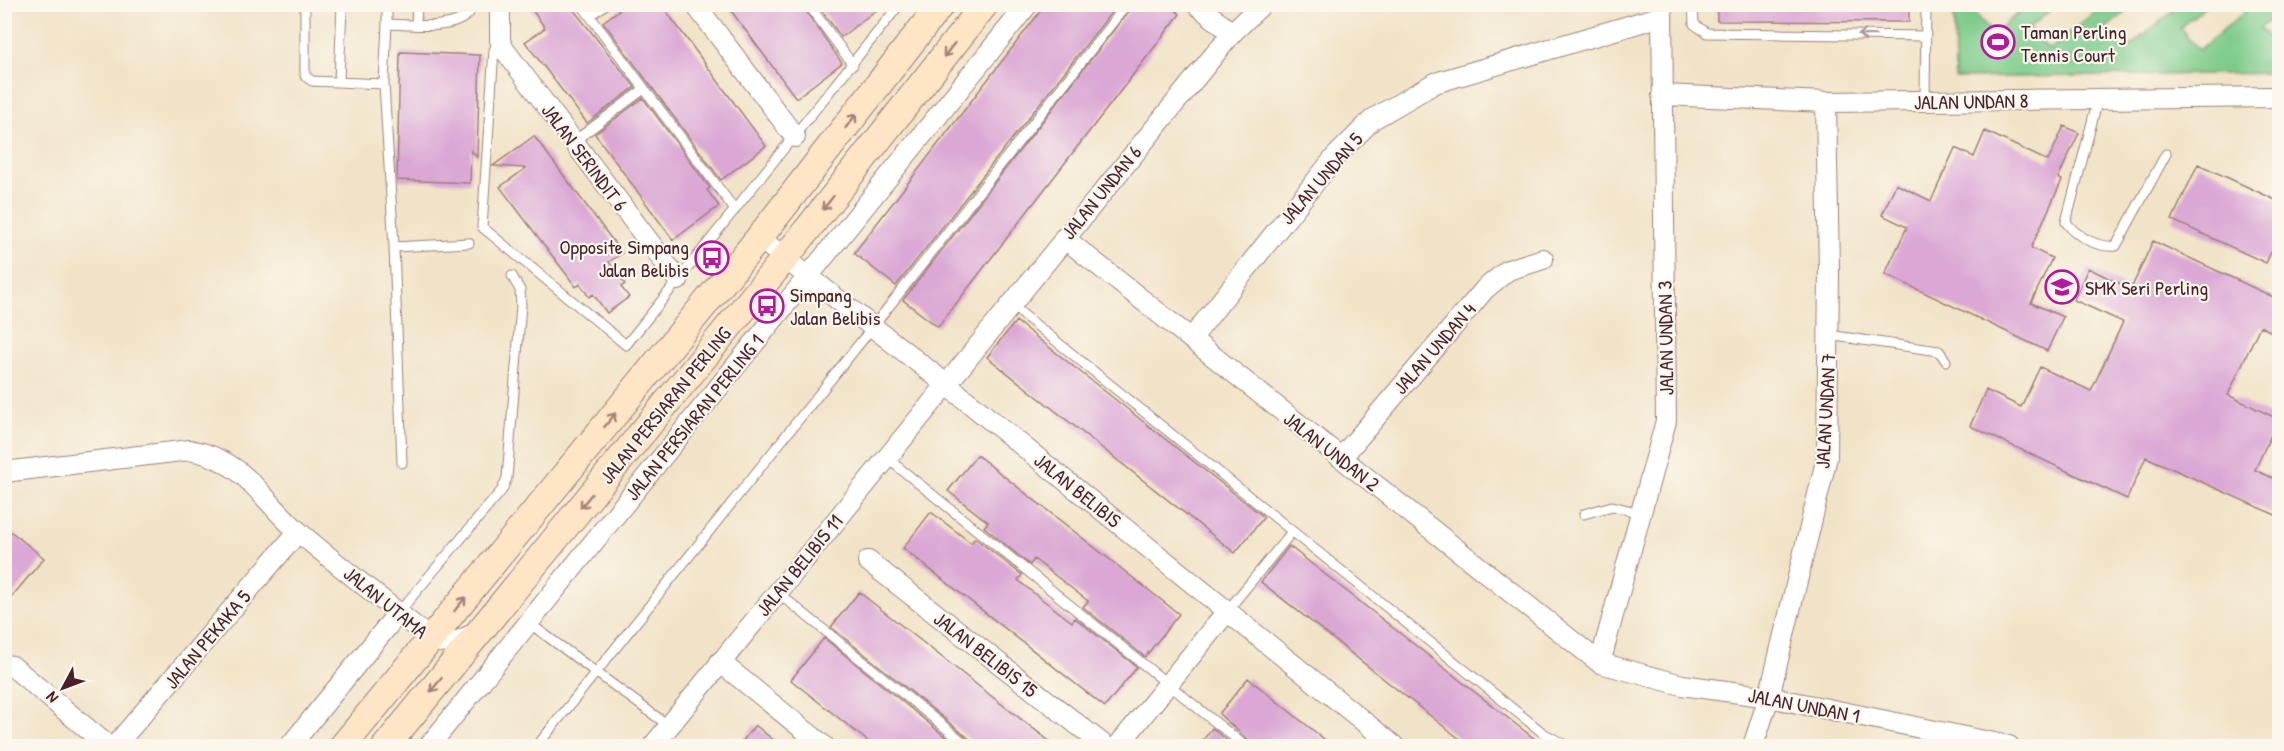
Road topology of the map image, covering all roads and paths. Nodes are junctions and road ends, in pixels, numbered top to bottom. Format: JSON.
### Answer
{"nodes":[{"id":1,"x":305,"y":4,"type":"edge"},
{"id":2,"x":342,"y":4,"type":"edge"},
{"id":3,"x":387,"y":4,"type":"edge"},
{"id":4,"x":417,"y":4,"type":"edge"},
{"id":5,"x":470,"y":4,"type":"edge"},
{"id":6,"x":500,"y":4,"type":"edge"},
{"id":7,"x":581,"y":4,"type":"edge"},
{"id":8,"x":606,"y":4,"type":"edge"},
{"id":9,"x":695,"y":4,"type":"edge"},
{"id":10,"x":808,"y":4,"type":"edge"},
{"id":11,"x":900,"y":4,"type":"edge"},
{"id":12,"x":941,"y":4,"type":"edge"},
{"id":13,"x":985,"y":4,"type":"edge"},
{"id":14,"x":1028,"y":4,"type":"edge"},
{"id":15,"x":1127,"y":4,"type":"edge"},
{"id":16,"x":1196,"y":4,"type":"edge"},
{"id":17,"x":1262,"y":4,"type":"edge"},
{"id":18,"x":1693,"y":4,"type":"edge"},
{"id":19,"x":1926,"y":4,"type":"edge"},
{"id":20,"x":1662,"y":10,"type":"edge"},
{"id":21,"x":590,"y":16,"type":"junction"},
{"id":22,"x":387,"y":24,"type":"junction"},
{"id":23,"x":416,"y":24,"type":"junction"},
{"id":24,"x":1232,"y":33,"type":"junction"},
{"id":25,"x":499,"y":35,"type":"junction"},
{"id":26,"x":1926,"y":36,"type":"junction"},
{"id":27,"x":852,"y":64,"type":"junction"},
{"id":28,"x":339,"y":82,"type":"junction"},
{"id":29,"x":384,"y":84,"type":"junction"},
{"id":30,"x":644,"y":89,"type":"junction"},
{"id":31,"x":1662,"y":95,"type":"junction"},
{"id":32,"x":2280,"y":98,"type":"edge"},
{"id":33,"x":2098,"y":99,"type":"junction"},
{"id":34,"x":1826,"y":102,"type":"junction"},
{"id":35,"x":1925,"y":102,"type":"junction"},
{"id":36,"x":795,"y":137,"type":"junction"},
{"id":37,"x":573,"y":142,"type":"junction"},
{"id":38,"x":2166,"y":154,"type":"dead end"},
{"id":39,"x":735,"y":210,"type":"junction"},
{"id":40,"x":759,"y":238,"type":"junction"},
{"id":41,"x":1064,"y":238,"type":"junction"},
{"id":42,"x":469,"y":243,"type":"dead end"},
{"id":43,"x":394,"y":247,"type":"junction"},
{"id":44,"x":785,"y":258,"type":"junction"},
{"id":45,"x":1543,"y":259,"type":"dead end"},
{"id":46,"x":809,"y":275,"type":"junction"},
{"id":47,"x":512,"y":276,"type":"dead end"},
{"id":48,"x":678,"y":280,"type":"junction"},
{"id":49,"x":1010,"y":304,"type":"junction"},
{"id":50,"x":873,"y":328,"type":"junction"},
{"id":51,"x":1828,"y":335,"type":"junction"},
{"id":52,"x":1191,"y":339,"type":"junction"},
{"id":53,"x":1946,"y":361,"type":"dead end"},
{"id":54,"x":946,"y":384,"type":"junction"},
{"id":55,"x":886,"y":457,"type":"junction"},
{"id":56,"x":1341,"y":458,"type":"junction"},
{"id":57,"x":402,"y":463,"type":"dead end"},
{"id":58,"x":4,"y":471,"type":"edge"},
{"id":59,"x":1641,"y":513,"type":"junction"},
{"id":60,"x":1584,"y":514,"type":"dead end"},
{"id":61,"x":298,"y":532,"type":"junction"},
{"id":62,"x":1291,"y":532,"type":"junction"},
{"id":63,"x":868,"y":561,"type":"dead end"},
{"id":64,"x":777,"y":592,"type":"junction"},
{"id":65,"x":1228,"y":610,"type":"junction"},
{"id":66,"x":399,"y":612,"type":"junction"},
{"id":67,"x":529,"y":623,"type":"junction"},
{"id":68,"x":480,"y":630,"type":"junction"},
{"id":69,"x":431,"y":640,"type":"junction"},
{"id":70,"x":720,"y":662,"type":"junction"},
{"id":71,"x":1600,"y":663,"type":"junction"},
{"id":72,"x":4,"y":665,"type":"edge"},
{"id":73,"x":597,"y":671,"type":"junction"},
{"id":74,"x":1168,"y":684,"type":"junction"},
{"id":75,"x":1769,"y":697,"type":"junction"},
{"id":76,"x":669,"y":726,"type":"junction"},
{"id":77,"x":108,"y":747,"type":"edge"},
{"id":78,"x":115,"y":747,"type":"edge"},
{"id":79,"x":290,"y":747,"type":"edge"},
{"id":80,"x":344,"y":747,"type":"edge"},
{"id":81,"x":386,"y":747,"type":"edge"},
{"id":82,"x":429,"y":747,"type":"edge"},
{"id":83,"x":537,"y":747,"type":"edge"},
{"id":84,"x":653,"y":747,"type":"edge"},
{"id":85,"x":824,"y":747,"type":"edge"},
{"id":86,"x":968,"y":747,"type":"edge"},
{"id":87,"x":1105,"y":747,"type":"edge"},
{"id":88,"x":1118,"y":747,"type":"edge"},
{"id":89,"x":1245,"y":747,"type":"edge"},
{"id":90,"x":1394,"y":747,"type":"edge"},
{"id":91,"x":1567,"y":747,"type":"edge"},
{"id":92,"x":1753,"y":747,"type":"edge"},
{"id":93,"x":2009,"y":747,"type":"edge"}],
"edges":[{"from":1,"to":28,"type":"lane"},
{"from":2,"to":28,"type":"lane"},
{"from":3,"to":22,"type":"lane"},
{"from":4,"to":23,"type":"lane"},
{"from":5,"to":23,"type":"lane"},
{"from":6,"to":25,"type":"street"},
{"from":7,"to":21,"type":"lane"},
{"from":8,"to":21,"type":"lane"},
{"from":9,"to":36,"type":"street"},
{"from":10,"to":27,"type":"lane"},
{"from":11,"to":27,"type":"lane"},
{"from":40,"to":12,"type":"main road","name":"JALAN PERSIARAN PERLING","one_way":true},
{"from":13,"to":44,"type":"main road","name":"JALAN PERSIARAN PERLING","one_way":true},
{"from":14,"to":46,"type":"street","name":"JALAN PERSIARAN PERLING 1"},
{"from":15,"to":50,"type":"lane"},
{"from":16,"to":24,"type":"street"},
{"from":17,"to":24,"type":"street","name":"JALAN UNDAN 6"},
{"from":26,"to":18,"type":"lane","one_way":true},
{"from":19,"to":26,"type":"lane"},
{"from":20,"to":31,"type":"street","name":"JALAN UNDAN 3"},
{"from":20,"to":52,"type":"street","name":"JALAN UNDAN 5"},
{"from":21,"to":30,"type":"lane"},
{"from":22,"to":23,"type":"lane"},
{"from":22,"to":29,"type":"lane"},
{"from":24,"to":41,"type":"street","name":"JALAN UNDAN 6"},
{"from":25,"to":37,"type":"street","name":"JALAN SERINDIT 6"},
{"from":25,"to":48,"type":"lane"},
{"from":26,"to":35,"type":"lane"},
{"from":27,"to":36,"type":"lane"},
{"from":28,"to":29,"type":"lane"},
{"from":29,"to":43,"type":"lane"},
{"from":30,"to":37,"type":"lane"},
{"from":30,"to":39,"type":"lane"},
{"from":31,"to":34,"type":"street","name":"JALAN UNDAN 8"},
{"from":31,"to":59,"type":"street","name":"JALAN UNDAN 3"},
{"from":32,"to":33,"type":"street","name":"JALAN UNDAN 8"},
{"from":33,"to":35,"type":"street","name":"JALAN UNDAN 8"},
{"from":33,"to":38,"type":"lane"},
{"from":34,"to":35,"type":"street","name":"JALAN UNDAN 8"},
{"from":34,"to":51,"type":"street","name":"JALAN UNDAN 7"},
{"from":36,"to":39,"type":"lane"},
{"from":37,"to":48,"type":"street","name":"JALAN SERINDIT 6"},
{"from":39,"to":48,"type":"lane"},
{"from":40,"to":44,"type":"street","name":"JALAN BELIBIS"},
{"from":69,"to":40,"type":"main road","name":"JALAN PERSIARAN PERLING","one_way":true},
{"from":41,"to":49,"type":"street","name":"JALAN UNDAN 6"},
{"from":41,"to":52,"type":"street","name":"JALAN UNDAN 2"},
{"from":42,"to":43,"type":"lane"},
{"from":43,"to":57,"type":"lane"},
{"from":44,"to":46,"type":"street","name":"JALAN BELIBIS"},
{"from":44,"to":68,"type":"main road","name":"JALAN PERSIARAN PERLING","one_way":true},
{"from":45,"to":56,"type":"street","name":"JALAN UNDAN 4"},
{"from":46,"to":50,"type":"street","name":"JALAN BELIBIS"},
{"from":46,"to":67,"type":"street","name":"JALAN PERSIARAN PERLING 1"},
{"from":47,"to":66,"type":"lane"},
{"from":49,"to":54,"type":"street","name":"JALAN UNDAN 6"},
{"from":49,"to":62,"type":"lane"},
{"from":50,"to":54,"type":"street","name":"JALAN BELIBIS"},
{"from":50,"to":73,"type":"lane"},
{"from":51,"to":53,"type":"lane"},
{"from":51,"to":75,"type":"street","name":"JALAN UNDAN 7"},
{"from":52,"to":56,"type":"street","name":"JALAN UNDAN 2"},
{"from":54,"to":55,"type":"street","name":"JALAN BELIBIS 11"},
{"from":54,"to":65,"type":"street","name":"JALAN BELIBIS"},
{"from":55,"to":64,"type":"street","name":"JALAN BELIBIS 11"},
{"from":55,"to":74,"type":"lane"},
{"from":56,"to":71,"type":"street","name":"JALAN UNDAN 2"},
{"from":58,"to":61,"type":"street","name":"JALAN UTAMA"},
{"from":59,"to":60,"type":"lane"},
{"from":59,"to":71,"type":"street","name":"JALAN UNDAN 3"},
{"from":61,"to":66,"type":"street","name":"JALAN UTAMA"},
{"from":61,"to":78,"type":"street","name":"JALAN PEKAKA 5"},
{"from":62,"to":65,"type":"lane"},
{"from":62,"to":91,"type":"lane"},
{"from":63,"to":87,"type":"street","name":"JALAN BELIBIS 15"},
{"from":64,"to":70,"type":"street","name":"JALAN BELIBIS 11"},
{"from":64,"to":86,"type":"lane"},
{"from":65,"to":74,"type":"street"},
{"from":65,"to":90,"type":"street","name":"JALAN BELIBIS"},
{"from":66,"to":69,"type":"street","name":"JALAN UTAMA"},
{"from":66,"to":79,"type":"street"},
{"from":67,"to":73,"type":"lane"},
{"from":67,"to":82,"type":"street","name":"JALAN PERSIARAN PERLING 1"},
{"from":68,"to":69,"type":"street","name":"JALAN UTAMA"},
{"from":68,"to":81,"type":"main road","name":"JALAN PERSIARAN PERLING","one_way":true},
{"from":69,"to":80,"type":"main road","name":"JALAN PERSIARAN PERLING"},
{"from":70,"to":76,"type":"street","name":"JALAN BELIBIS 11"},
{"from":70,"to":85,"type":"street"},
{"from":71,"to":75,"type":"street","name":"JALAN UNDAN 1"},
{"from":72,"to":77,"type":"street"},
{"from":73,"to":76,"type":"lane"},
{"from":73,"to":83,"type":"lane"},
{"from":74,"to":88,"type":"street"},
{"from":74,"to":89,"type":"lane"},
{"from":75,"to":92,"type":"street","name":"JALAN UNDAN 7"},
{"from":75,"to":93,"type":"street","name":"JALAN UNDAN 1"},
{"from":76,"to":84,"type":"street","name":"JALAN BELIBIS 11"}]}
